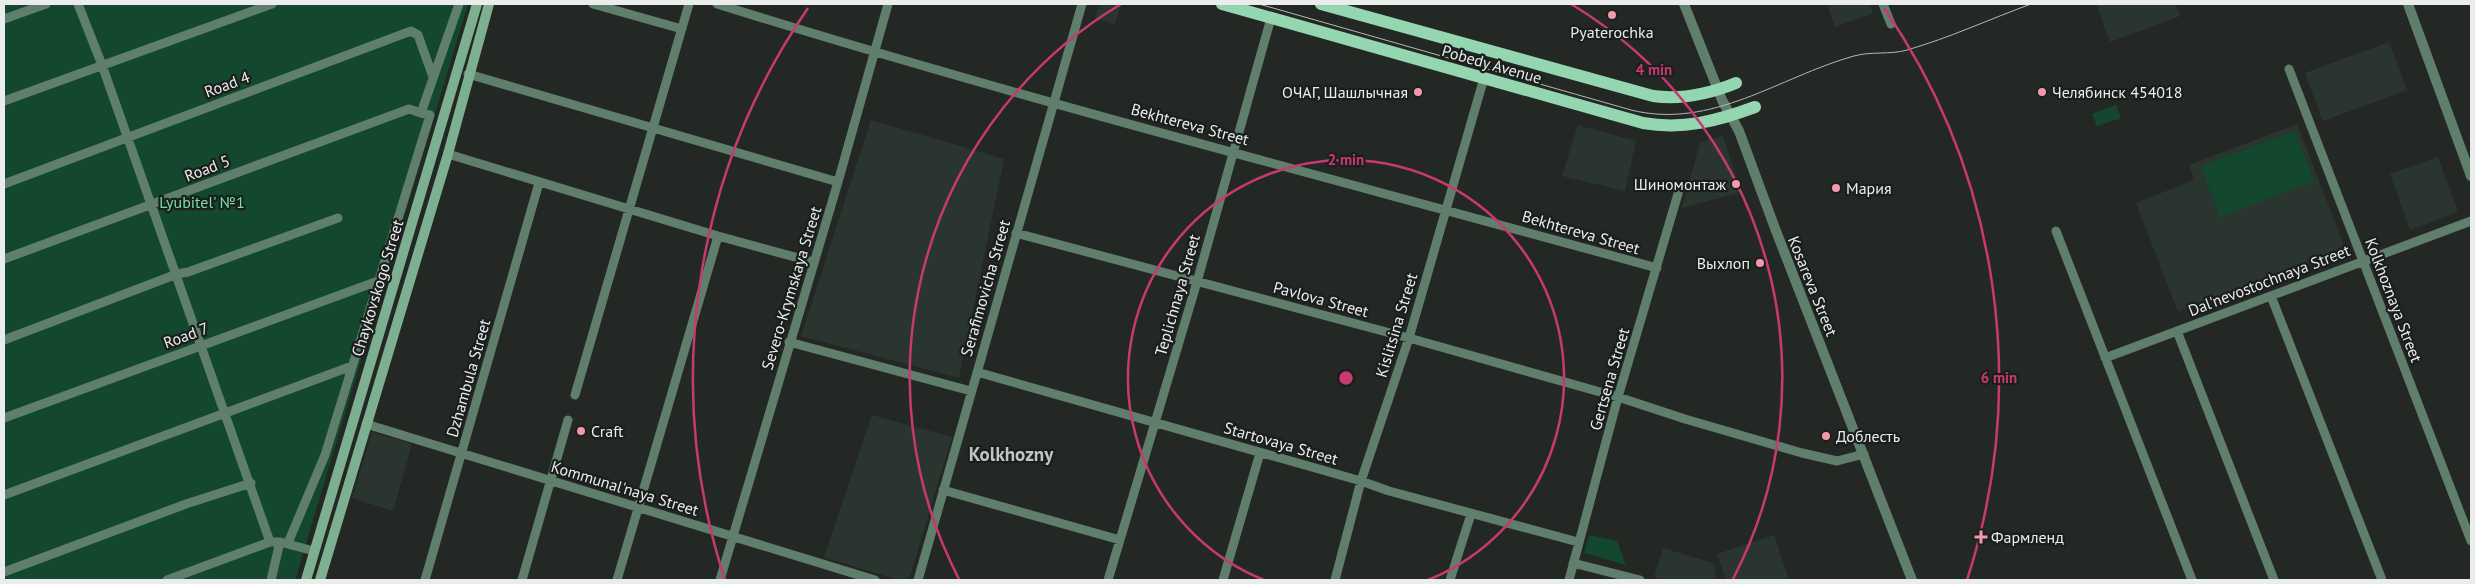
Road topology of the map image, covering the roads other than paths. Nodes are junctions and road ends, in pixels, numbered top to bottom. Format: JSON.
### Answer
{"nodes":[{"id":1,"x":46,"y":4,"type":"edge"},
{"id":2,"x":78,"y":4,"type":"edge"},
{"id":3,"x":272,"y":4,"type":"edge"},
{"id":4,"x":459,"y":4,"type":"edge"},
{"id":5,"x":477,"y":4,"type":"edge"},
{"id":6,"x":489,"y":4,"type":"edge"},
{"id":7,"x":593,"y":4,"type":"edge"},
{"id":8,"x":689,"y":4,"type":"edge"},
{"id":9,"x":717,"y":4,"type":"edge"},
{"id":10,"x":888,"y":4,"type":"edge"},
{"id":11,"x":1082,"y":4,"type":"edge"},
{"id":12,"x":1222,"y":4,"type":"edge"},
{"id":13,"x":1321,"y":4,"type":"edge"},
{"id":14,"x":1684,"y":4,"type":"edge"},
{"id":15,"x":1883,"y":4,"type":"edge"},
{"id":16,"x":2408,"y":4,"type":"edge"},
{"id":17,"x":1271,"y":18,"type":"junction"},
{"id":18,"x":4,"y":19,"type":"edge"},
{"id":19,"x":1891,"y":24,"type":"dead end"},
{"id":20,"x":682,"y":29,"type":"junction"},
{"id":21,"x":876,"y":53,"type":"junction"},
{"id":22,"x":102,"y":65,"type":"junction"},
{"id":23,"x":2289,"y":69,"type":"dead end"},
{"id":24,"x":468,"y":74,"type":"junction"},
{"id":25,"x":433,"y":77,"type":"junction"},
{"id":26,"x":1484,"y":78,"type":"junction"},
{"id":27,"x":1736,"y":83,"type":"dead end"},
{"id":28,"x":1718,"y":90,"type":"junction"},
{"id":29,"x":4,"y":100,"type":"edge"},
{"id":30,"x":1055,"y":104,"type":"junction"},
{"id":31,"x":1755,"y":107,"type":"dead end"},
{"id":32,"x":421,"y":113,"type":"junction"},
{"id":33,"x":1731,"y":116,"type":"junction"},
{"id":34,"x":653,"y":128,"type":"junction"},
{"id":35,"x":128,"y":137,"type":"junction"},
{"id":36,"x":1234,"y":151,"type":"junction"},
{"id":37,"x":448,"y":154,"type":"junction"},
{"id":38,"x":2471,"y":176,"type":"edge"},
{"id":39,"x":838,"y":182,"type":"junction"},
{"id":40,"x":539,"y":183,"type":"junction"},
{"id":41,"x":4,"y":184,"type":"edge"},
{"id":42,"x":1680,"y":187,"type":"dead end"},
{"id":43,"x":152,"y":205,"type":"junction"},
{"id":44,"x":1445,"y":209,"type":"junction"},
{"id":45,"x":628,"y":210,"type":"junction"},
{"id":46,"x":338,"y":218,"type":"dead end"},
{"id":47,"x":2471,"y":221,"type":"edge"},
{"id":48,"x":2056,"y":231,"type":"dead end"},
{"id":49,"x":1016,"y":233,"type":"junction"},
{"id":50,"x":718,"y":236,"type":"junction"},
{"id":51,"x":4,"y":259,"type":"edge"},
{"id":52,"x":2363,"y":261,"type":"junction"},
{"id":53,"x":813,"y":262,"type":"junction"},
{"id":54,"x":1657,"y":268,"type":"junction"},
{"id":55,"x":176,"y":274,"type":"junction"},
{"id":56,"x":378,"y":281,"type":"junction"},
{"id":57,"x":1197,"y":282,"type":"junction"},
{"id":58,"x":2271,"y":296,"type":"junction"},
{"id":59,"x":2177,"y":331,"type":"junction"},
{"id":60,"x":1410,"y":338,"type":"junction"},
{"id":61,"x":4,"y":340,"type":"edge"},
{"id":62,"x":789,"y":342,"type":"junction"},
{"id":63,"x":202,"y":346,"type":"junction"},
{"id":64,"x":2105,"y":358,"type":"junction"},
{"id":65,"x":352,"y":366,"type":"junction"},
{"id":66,"x":977,"y":372,"type":"junction"},
{"id":67,"x":971,"y":391,"type":"junction"},
{"id":68,"x":575,"y":395,"type":"dead end"},
{"id":69,"x":1618,"y":396,"type":"junction"},
{"id":70,"x":226,"y":412,"type":"junction"},
{"id":71,"x":4,"y":418,"type":"edge"},
{"id":72,"x":568,"y":420,"type":"dead end"},
{"id":73,"x":1155,"y":423,"type":"junction"},
{"id":74,"x":366,"y":424,"type":"junction"},
{"id":75,"x":462,"y":454,"type":"junction"},
{"id":76,"x":1260,"y":454,"type":"junction"},
{"id":77,"x":1864,"y":454,"type":"junction"},
{"id":78,"x":1361,"y":481,"type":"junction"},
{"id":79,"x":551,"y":482,"type":"junction"},
{"id":80,"x":251,"y":483,"type":"junction"},
{"id":81,"x":944,"y":490,"type":"junction"},
{"id":82,"x":4,"y":495,"type":"edge"},
{"id":83,"x":640,"y":508,"type":"junction"},
{"id":84,"x":1471,"y":514,"type":"junction"},
{"id":85,"x":733,"y":536,"type":"junction"},
{"id":86,"x":1120,"y":540,"type":"junction"},
{"id":87,"x":2471,"y":541,"type":"edge"},
{"id":88,"x":270,"y":542,"type":"junction"},
{"id":89,"x":284,"y":542,"type":"junction"},
{"id":90,"x":1578,"y":542,"type":"junction"},
{"id":91,"x":314,"y":551,"type":"junction"},
{"id":92,"x":1573,"y":563,"type":"junction"},
{"id":93,"x":4,"y":571,"type":"edge"},
{"id":94,"x":851,"y":577,"type":"edge"},
{"id":95,"x":7,"y":580,"type":"edge"},
{"id":96,"x":167,"y":580,"type":"edge"},
{"id":97,"x":271,"y":580,"type":"edge"},
{"id":98,"x":306,"y":580,"type":"edge"},
{"id":99,"x":320,"y":580,"type":"edge"},
{"id":100,"x":425,"y":580,"type":"edge"},
{"id":101,"x":522,"y":580,"type":"edge"},
{"id":102,"x":617,"y":580,"type":"edge"},
{"id":103,"x":720,"y":580,"type":"edge"},
{"id":104,"x":875,"y":580,"type":"edge"},
{"id":105,"x":918,"y":580,"type":"edge"},
{"id":106,"x":1108,"y":580,"type":"edge"},
{"id":107,"x":1223,"y":580,"type":"edge"},
{"id":108,"x":1335,"y":580,"type":"edge"},
{"id":109,"x":1450,"y":580,"type":"edge"},
{"id":110,"x":1569,"y":580,"type":"edge"},
{"id":111,"x":1640,"y":580,"type":"edge"},
{"id":112,"x":1912,"y":580,"type":"edge"},
{"id":113,"x":2192,"y":580,"type":"edge"},
{"id":114,"x":2274,"y":580,"type":"edge"},
{"id":115,"x":2382,"y":580,"type":"edge"}],
"edges":[{"from":1,"to":18,"type":"street"},
{"from":2,"to":22,"type":"street"},
{"from":3,"to":22,"type":"street"},
{"from":4,"to":25,"type":"street"},
{"from":5,"to":91,"type":"main road","name":"Chaykovskogo Street"},
{"from":6,"to":24,"type":"main road","name":"Chaykovskogo Street"},
{"from":7,"to":20,"type":"street"},
{"from":8,"to":20,"type":"street"},
{"from":9,"to":21,"type":"street","name":"Bekhtereva Street"},
{"from":10,"to":21,"type":"street","name":"Severo-Krymskaya Street"},
{"from":11,"to":30,"type":"street","name":"Serafimovicha Street"},
{"from":12,"to":17,"type":"main road","name":"Pobedy Avenue"},
{"from":13,"to":28,"type":"main road","name":"Pobedy Avenue"},
{"from":14,"to":28,"type":"street","name":"Kosareva Street"},
{"from":15,"to":19,"type":"street"},
{"from":16,"to":38,"type":"street"},
{"from":17,"to":26,"type":"main road","name":"Pobedy Avenue"},
{"from":17,"to":36,"type":"street","name":"Teplichnaya Street"},
{"from":20,"to":34,"type":"street"},
{"from":21,"to":30,"type":"street","name":"Bekhtereva Street"},
{"from":21,"to":39,"type":"street","name":"Severo-Krymskaya Street"},
{"from":22,"to":29,"type":"street"},
{"from":22,"to":35,"type":"street"},
{"from":23,"to":52,"type":"street","name":"Kolkhoznaya Street"},
{"from":24,"to":34,"type":"street"},
{"from":24,"to":37,"type":"main road","name":"Chaykovskogo Street"},
{"from":25,"to":32,"type":"street"},
{"from":25,"to":35,"type":"street","name":"Road 4"},
{"from":26,"to":33,"type":"main road","name":"Pobedy Avenue"},
{"from":26,"to":44,"type":"street","name":"Kislitsina Street"},
{"from":27,"to":28,"type":"main road","name":"Pobedy Avenue"},
{"from":28,"to":33,"type":"street","name":"Kosareva Street"},
{"from":30,"to":36,"type":"street","name":"Bekhtereva Street"},
{"from":30,"to":49,"type":"street","name":"Serafimovicha Street"},
{"from":31,"to":33,"type":"main road","name":"Pobedy Avenue"},
{"from":32,"to":43,"type":"street","name":"Road 5"},
{"from":32,"to":56,"type":"street"},
{"from":33,"to":77,"type":"street","name":"Kosareva Street"},
{"from":34,"to":39,"type":"street"},
{"from":34,"to":45,"type":"street"},
{"from":35,"to":41,"type":"street","name":"Road 4"},
{"from":35,"to":43,"type":"street"},
{"from":36,"to":44,"type":"street","name":"Bekhtereva Street"},
{"from":36,"to":57,"type":"street","name":"Teplichnaya Street"},
{"from":37,"to":40,"type":"street"},
{"from":37,"to":74,"type":"main road","name":"Chaykovskogo Street"},
{"from":39,"to":53,"type":"street","name":"Severo-Krymskaya Street"},
{"from":40,"to":45,"type":"street"},
{"from":40,"to":75,"type":"street","name":"Dzhambula Street"},
{"from":42,"to":54,"type":"street","name":"Gertsena Street"},
{"from":43,"to":51,"type":"street","name":"Road 5"},
{"from":43,"to":55,"type":"street"},
{"from":44,"to":54,"type":"street","name":"Bekhtereva Street"},
{"from":44,"to":60,"type":"street","name":"Kislitsina Street"},
{"from":45,"to":50,"type":"street"},
{"from":45,"to":68,"type":"street"},
{"from":46,"to":55,"type":"street"},
{"from":47,"to":52,"type":"street","name":"Dal'nevostochnaya Street"},
{"from":48,"to":64,"type":"street"},
{"from":49,"to":57,"type":"street","name":"Pavlova Street"},
{"from":49,"to":66,"type":"street","name":"Serafimovicha Street"},
{"from":50,"to":53,"type":"street"},
{"from":50,"to":83,"type":"street"},
{"from":52,"to":58,"type":"street","name":"Dal'nevostochnaya Street"},
{"from":52,"to":87,"type":"street","name":"Kolkhoznaya Street"},
{"from":53,"to":62,"type":"street","name":"Severo-Krymskaya Street"},
{"from":54,"to":69,"type":"street","name":"Gertsena Street"},
{"from":55,"to":61,"type":"street"},
{"from":55,"to":63,"type":"street"},
{"from":56,"to":63,"type":"street","name":"Road 7"},
{"from":56,"to":65,"type":"street"},
{"from":57,"to":60,"type":"street","name":"Pavlova Street"},
{"from":57,"to":73,"type":"street","name":"Teplichnaya Street"},
{"from":58,"to":59,"type":"street","name":"Dal'nevostochnaya Street"},
{"from":58,"to":115,"type":"street"},
{"from":59,"to":64,"type":"street","name":"Dal'nevostochnaya Street"},
{"from":59,"to":114,"type":"street"},
{"from":60,"to":69,"type":"street","name":"Pavlova Street"},
{"from":60,"to":78,"type":"street","name":"Kislitsina Street"},
{"from":62,"to":67,"type":"street"},
{"from":62,"to":85,"type":"street","name":"Severo-Krymskaya Street"},
{"from":63,"to":70,"type":"street"},
{"from":63,"to":71,"type":"street","name":"Road 7"},
{"from":64,"to":113,"type":"street"},
{"from":65,"to":70,"type":"street"},
{"from":65,"to":89,"type":"street"},
{"from":66,"to":67,"type":"street","name":"Serafimovicha Street"},
{"from":66,"to":73,"type":"street","name":"Startovaya Street"},
{"from":67,"to":81,"type":"street","name":"Serafimovicha Street"},
{"from":69,"to":77,"type":"street"},
{"from":69,"to":90,"type":"street","name":"Gertsena Street"},
{"from":70,"to":80,"type":"street"},
{"from":70,"to":82,"type":"street"},
{"from":72,"to":79,"type":"street"},
{"from":73,"to":76,"type":"street","name":"Startovaya Street"},
{"from":73,"to":86,"type":"street","name":"Teplichnaya Street"},
{"from":74,"to":75,"type":"street","name":"Kommunal'naya Street"},
{"from":74,"to":99,"type":"main road","name":"Chaykovskogo Street"},
{"from":75,"to":79,"type":"street","name":"Kommunal'naya Street"},
{"from":75,"to":100,"type":"street","name":"Dzhambula Street"},
{"from":76,"to":78,"type":"street","name":"Startovaya Street"},
{"from":76,"to":107,"type":"street"},
{"from":77,"to":112,"type":"street","name":"Kosareva Street"},
{"from":78,"to":84,"type":"street","name":"Startovaya Street"},
{"from":78,"to":108,"type":"street","name":"Kislitsina Street"},
{"from":79,"to":83,"type":"street","name":"Kommunal'naya Street"},
{"from":79,"to":101,"type":"street"},
{"from":80,"to":88,"type":"street"},
{"from":80,"to":93,"type":"street"},
{"from":81,"to":86,"type":"street"},
{"from":81,"to":105,"type":"street","name":"Serafimovicha Street"},
{"from":83,"to":85,"type":"street","name":"Kommunal'naya Street"},
{"from":83,"to":102,"type":"street"},
{"from":84,"to":90,"type":"street","name":"Startovaya Street"},
{"from":84,"to":109,"type":"street"},
{"from":85,"to":94,"type":"street","name":"Kommunal'naya Street"},
{"from":85,"to":103,"type":"street","name":"Severo-Krymskaya Street"},
{"from":86,"to":106,"type":"street","name":"Teplichnaya Street"},
{"from":88,"to":89,"type":"street"},
{"from":88,"to":96,"type":"street"},
{"from":89,"to":91,"type":"street"},
{"from":89,"to":97,"type":"street"},
{"from":90,"to":92,"type":"street","name":"Gertsena Street"},
{"from":91,"to":98,"type":"main road","name":"Chaykovskogo Street"},
{"from":92,"to":110,"type":"street","name":"Gertsena Street"},
{"from":92,"to":111,"type":"street"},
{"from":93,"to":95,"type":"street"},
{"from":94,"to":104,"type":"street","name":"Kommunal'naya Street"}]}
